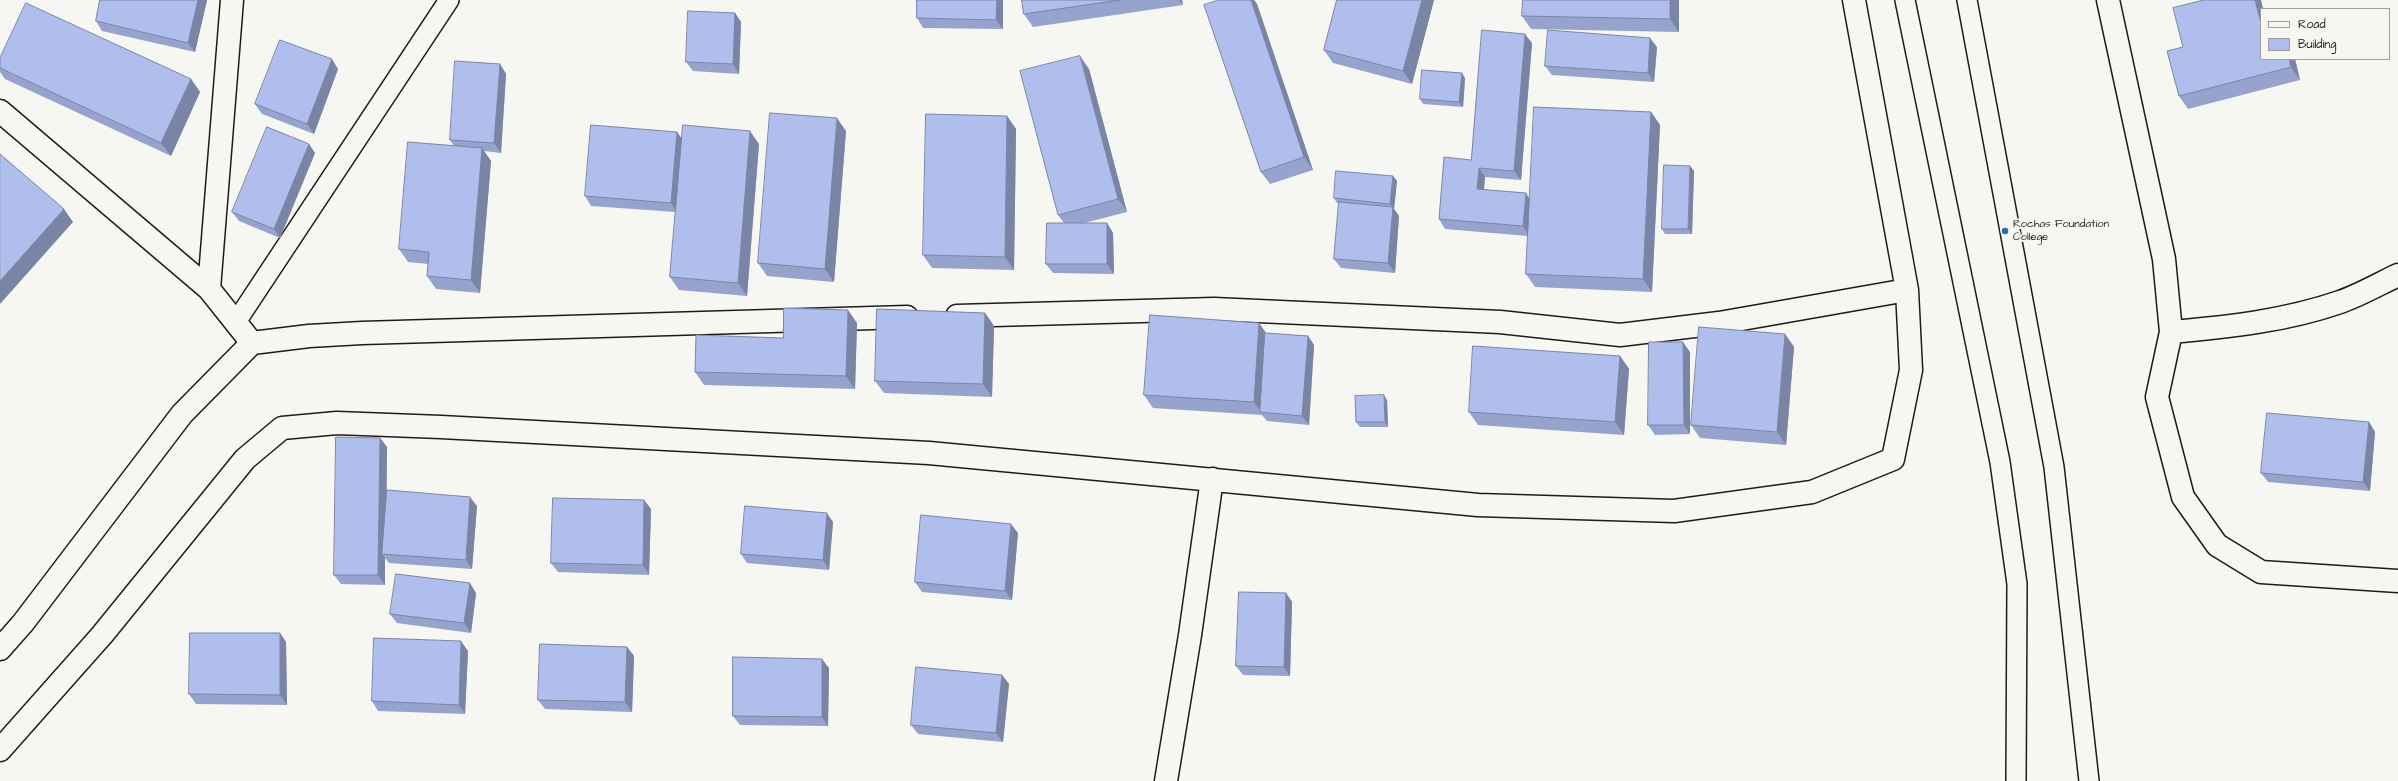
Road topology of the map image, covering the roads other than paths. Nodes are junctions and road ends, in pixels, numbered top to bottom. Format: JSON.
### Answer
{"nodes":[{"id":1,"x":232,"y":0,"type":"edge"},
{"id":2,"x":449,"y":0,"type":"edge"},
{"id":3,"x":1854,"y":0,"type":"edge"},
{"id":4,"x":1905,"y":0,"type":"edge"},
{"id":5,"x":1967,"y":0,"type":"edge"},
{"id":6,"x":2108,"y":0,"type":"edge"},
{"id":7,"x":0,"y":111,"type":"edge"},
{"id":8,"x":2398,"y":275,"type":"edge"},
{"id":9,"x":209,"y":289,"type":"junction"},
{"id":10,"x":1907,"y":290,"type":"junction"},
{"id":11,"x":236,"y":322,"type":"junction"},
{"id":12,"x":2171,"y":332,"type":"junction"},
{"id":13,"x":252,"y":343,"type":"junction"},
{"id":14,"x":1212,"y":479,"type":"junction"},
{"id":15,"x":2398,"y":581,"type":"edge"},
{"id":16,"x":0,"y":649,"type":"edge"},
{"id":17,"x":0,"y":750,"type":"edge"},
{"id":18,"x":1166,"y":781,"type":"edge"},
{"id":19,"x":2016,"y":781,"type":"edge"},
{"id":20,"x":2089,"y":781,"type":"edge"}],
"edges":[{"from":1,"to":9,"type":"street"},
{"from":2,"to":11,"type":"lane"},
{"from":3,"to":10,"type":"street"},
{"from":4,"to":19,"type":"lane"},
{"from":5,"to":20,"type":"lane"},
{"from":6,"to":12,"type":"street"},
{"from":7,"to":9,"type":"street"},
{"from":8,"to":12,"type":"street"},
{"from":9,"to":11,"type":"street"},
{"from":10,"to":13,"type":"street"},
{"from":10,"to":14,"type":"street"},
{"from":11,"to":13,"type":"street"},
{"from":12,"to":15,"type":"street"},
{"from":13,"to":16,"type":"street"},
{"from":14,"to":17,"type":"street"},
{"from":14,"to":18,"type":"street"}]}
